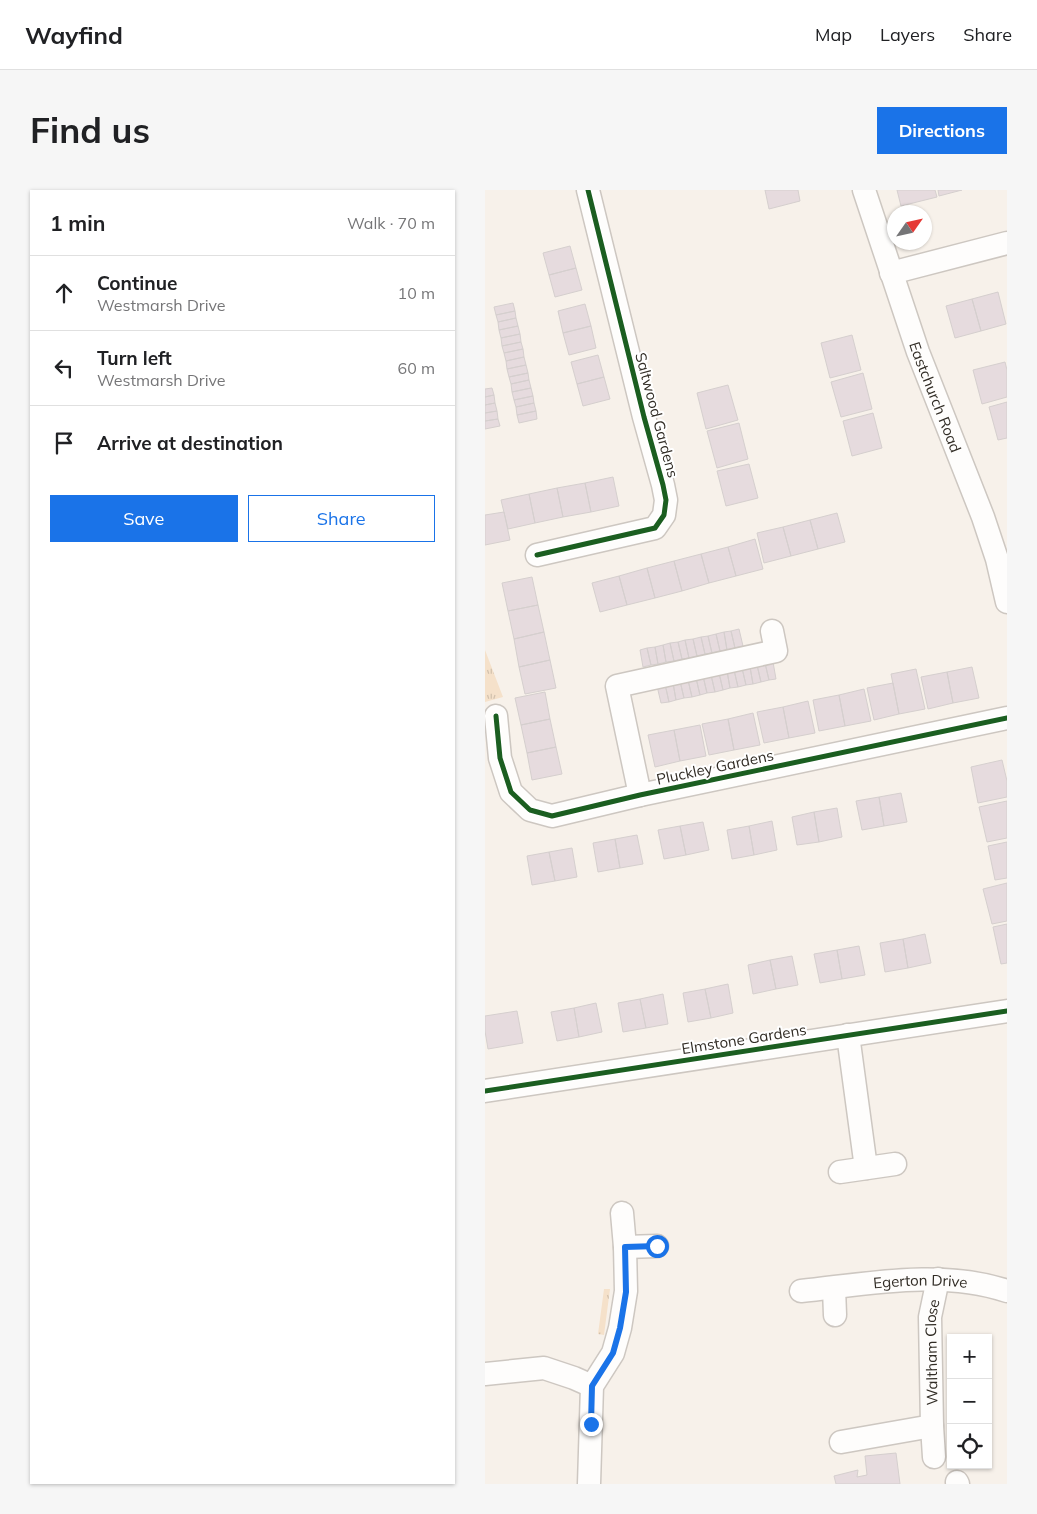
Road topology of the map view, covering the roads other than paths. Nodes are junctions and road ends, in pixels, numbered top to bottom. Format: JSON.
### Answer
{"nodes":[{"id":1,"x":588,"y":190,"type":"edge"},
{"id":2,"x":864,"y":190,"type":"edge"},
{"id":3,"x":1007,"y":243,"type":"edge"},
{"id":4,"x":891,"y":273,"type":"junction"},
{"id":5,"x":537,"y":555,"type":"dead end"},
{"id":6,"x":1007,"y":602,"type":"edge"},
{"id":7,"x":772,"y":631,"type":"dead end"},
{"id":8,"x":496,"y":716,"type":"dead end"},
{"id":9,"x":1007,"y":718,"type":"edge"},
{"id":10,"x":493,"y":760,"type":"edge"},
{"id":11,"x":640,"y":795,"type":"junction"},
{"id":12,"x":1007,"y":1011,"type":"edge"},
{"id":13,"x":848,"y":1035,"type":"junction"},
{"id":14,"x":485,"y":1091,"type":"edge"},
{"id":15,"x":895,"y":1164,"type":"dead end"},
{"id":16,"x":866,"y":1168,"type":"junction"},
{"id":17,"x":840,"y":1172,"type":"dead end"},
{"id":18,"x":622,"y":1213,"type":"dead end"},
{"id":19,"x":657,"y":1246,"type":"dead end"},
{"id":20,"x":625,"y":1247,"type":"junction"},
{"id":21,"x":938,"y":1279,"type":"junction"},
{"id":22,"x":833,"y":1288,"type":"junction"},
{"id":23,"x":801,"y":1291,"type":"dead end"},
{"id":24,"x":1007,"y":1291,"type":"edge"},
{"id":25,"x":835,"y":1315,"type":"dead end"},
{"id":26,"x":485,"y":1374,"type":"edge"},
{"id":27,"x":592,"y":1386,"type":"junction"},
{"id":28,"x":932,"y":1426,"type":"junction"},
{"id":29,"x":841,"y":1442,"type":"dead end"},
{"id":30,"x":934,"y":1457,"type":"dead end"},
{"id":31,"x":589,"y":1484,"type":"edge"}],
"edges":[{"from":1,"to":5,"type":"street","name":"Saltwood Gardens"},
{"from":2,"to":4,"type":"street","name":"Eastchurch Road"},
{"from":3,"to":4,"type":"street"},
{"from":4,"to":6,"type":"street","name":"Eastchurch Road"},
{"from":7,"to":11,"type":"street"},
{"from":8,"to":10,"type":"street","name":"Pluckley Gardens"},
{"from":9,"to":11,"type":"street","name":"Pluckley Gardens"},
{"from":10,"to":11,"type":"street","name":"Pluckley Gardens"},
{"from":12,"to":13,"type":"street","name":"Elmstone Gardens"},
{"from":13,"to":14,"type":"street","name":"Elmstone Gardens"},
{"from":13,"to":16,"type":"street"},
{"from":15,"to":16,"type":"street"},
{"from":16,"to":17,"type":"street"},
{"from":18,"to":20,"type":"street"},
{"from":19,"to":20,"type":"street"},
{"from":20,"to":27,"type":"street"},
{"from":21,"to":22,"type":"street","name":"Egerton Drive"},
{"from":21,"to":24,"type":"street","name":"Egerton Drive"},
{"from":21,"to":28,"type":"street","name":"Waltham Close"},
{"from":22,"to":23,"type":"street","name":"Egerton Drive"},
{"from":22,"to":25,"type":"street"},
{"from":26,"to":27,"type":"street"},
{"from":27,"to":31,"type":"street"},
{"from":28,"to":29,"type":"street","name":"Waltham Close"},
{"from":28,"to":30,"type":"street","name":"Waltham Close"}]}
